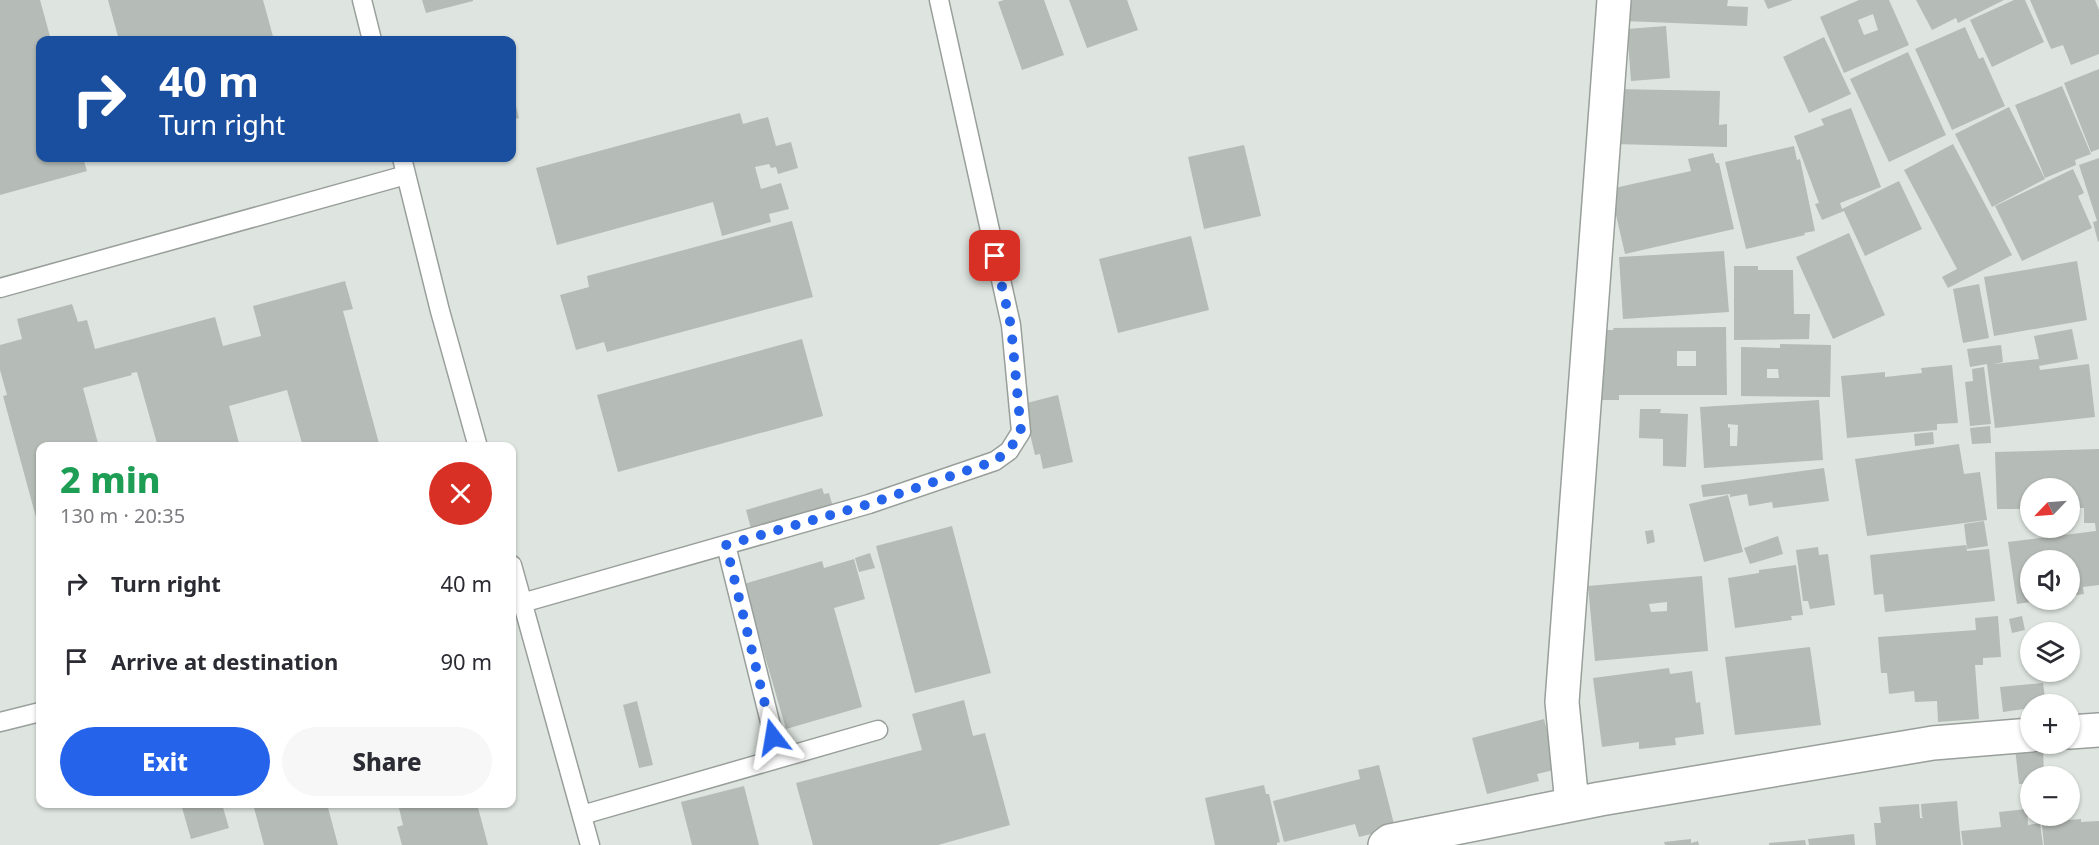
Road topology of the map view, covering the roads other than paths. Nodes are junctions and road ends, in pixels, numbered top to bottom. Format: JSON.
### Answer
{"nodes":[{"id":1,"x":362,"y":0,"type":"edge"},
{"id":2,"x":939,"y":0,"type":"edge"},
{"id":3,"x":1614,"y":0,"type":"edge"},
{"id":4,"x":371,"y":36,"type":"edge"},
{"id":5,"x":404,"y":166,"type":"edge"},
{"id":6,"x":0,"y":288,"type":"edge"},
{"id":7,"x":477,"y":442,"type":"edge"},
{"id":8,"x":726,"y":545,"type":"junction"},
{"id":9,"x":517,"y":603,"type":"edge"},
{"id":10,"x":36,"y":713,"type":"edge"},
{"id":11,"x":0,"y":722,"type":"edge"},
{"id":12,"x":878,"y":730,"type":"dead end"},
{"id":13,"x":2099,"y":730,"type":"edge"},
{"id":14,"x":2080,"y":731,"type":"edge"},
{"id":15,"x":2020,"y":736,"type":"edge"},
{"id":16,"x":779,"y":758,"type":"junction"},
{"id":17,"x":1572,"y":804,"type":"junction"},
{"id":18,"x":582,"y":815,"type":"junction"},
{"id":19,"x":590,"y":845,"type":"edge"},
{"id":20,"x":1385,"y":845,"type":"edge"}],
"edges":[{"from":1,"to":4,"type":"lane"},
{"from":2,"to":8,"type":"lane"},
{"from":3,"to":17,"type":"street"},
{"from":5,"to":6,"type":"lane"},
{"from":5,"to":7,"type":"lane"},
{"from":8,"to":9,"type":"lane"},
{"from":8,"to":16,"type":"lane"},
{"from":9,"to":18,"type":"lane"},
{"from":10,"to":11,"type":"lane"},
{"from":12,"to":16,"type":"lane"},
{"from":13,"to":14,"type":"street"},
{"from":15,"to":17,"type":"street"},
{"from":16,"to":18,"type":"lane"},
{"from":17,"to":20,"type":"street"},
{"from":18,"to":19,"type":"lane"}]}
